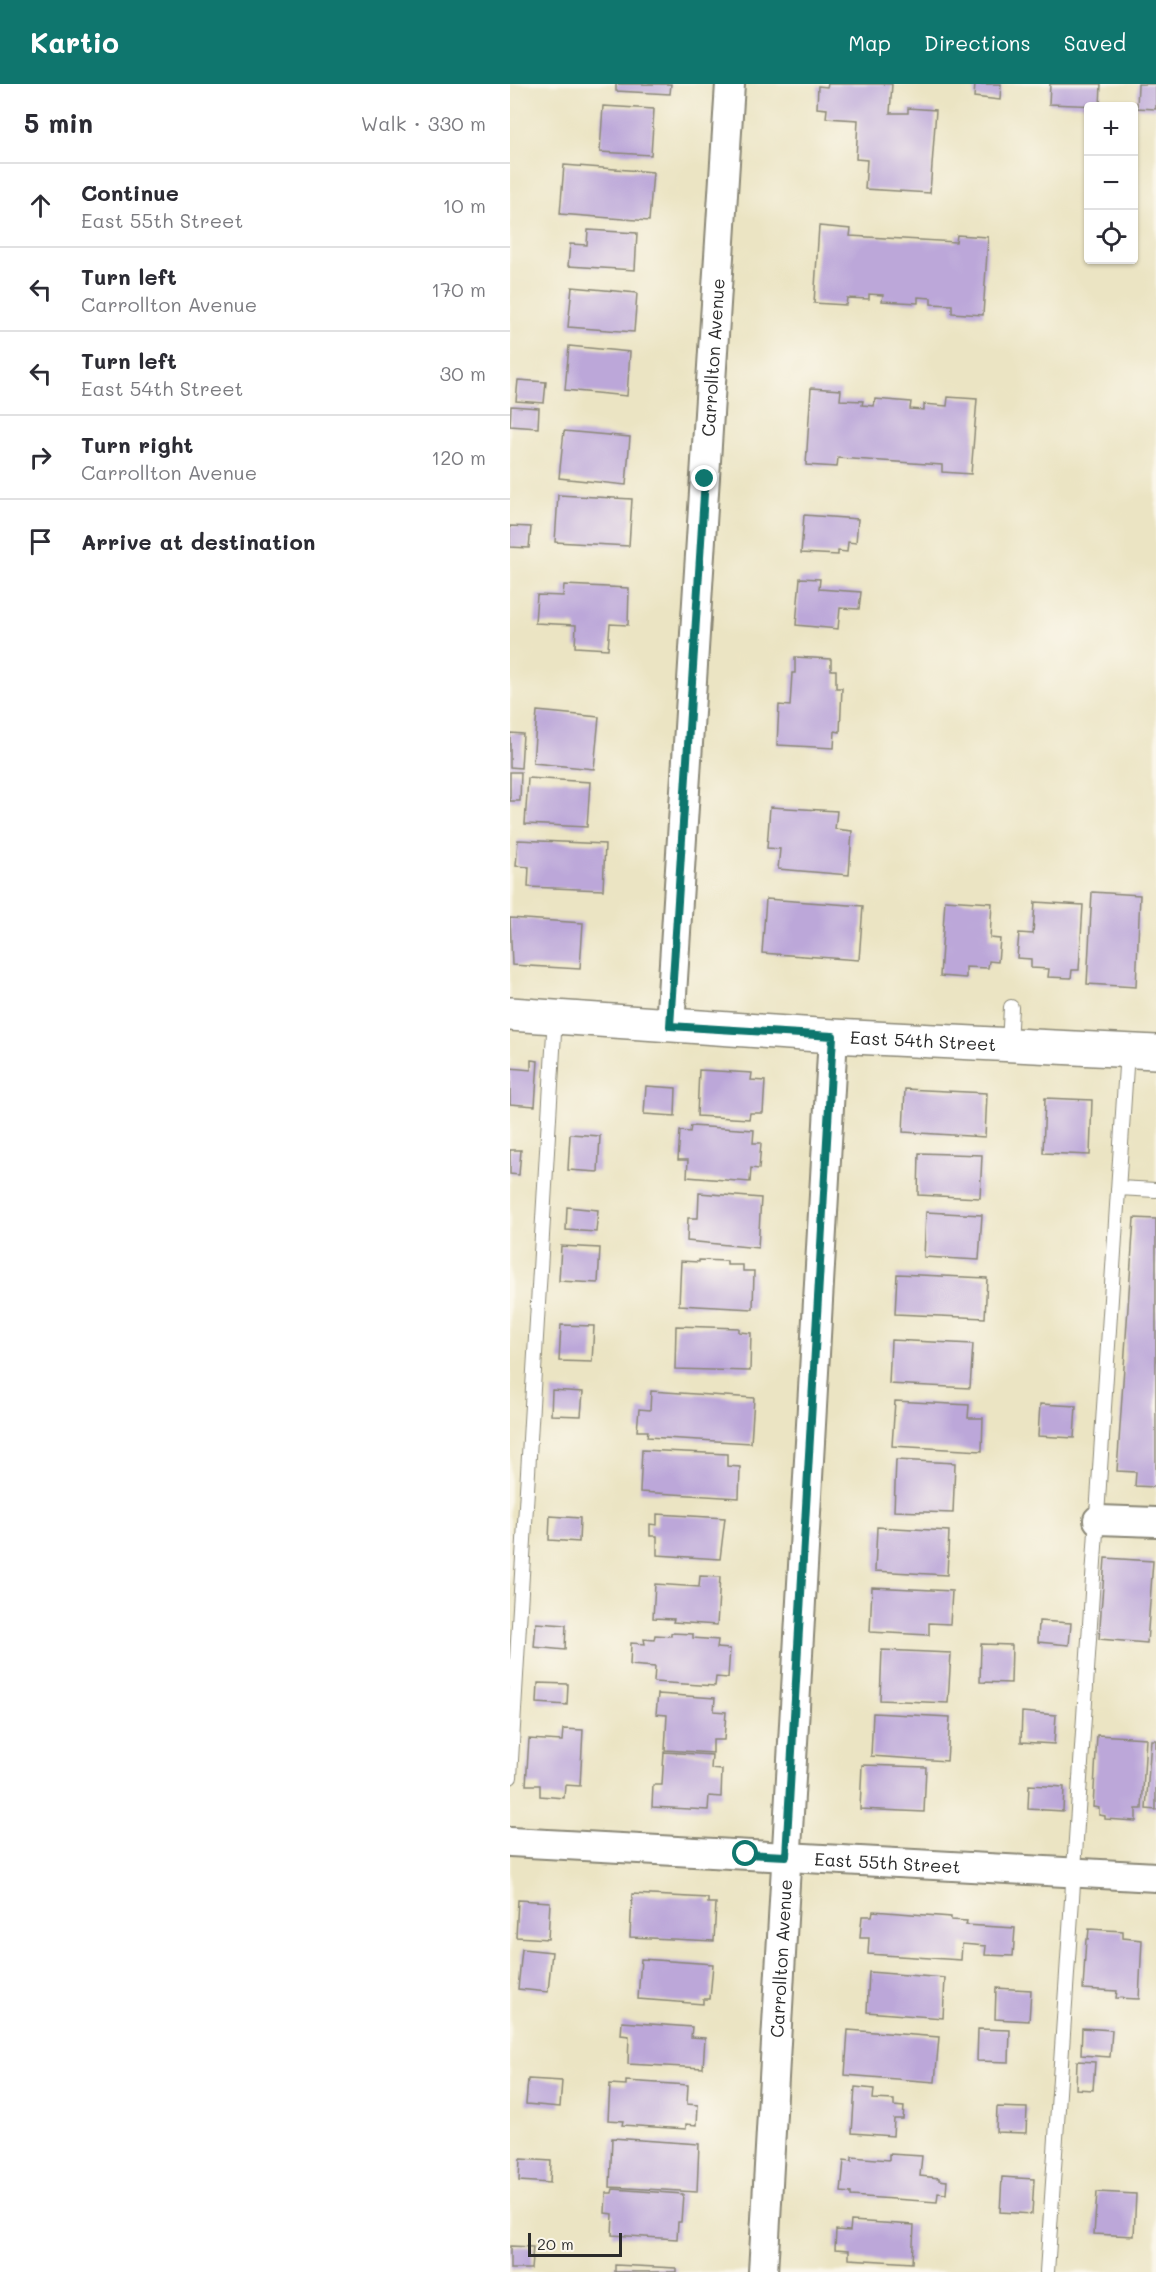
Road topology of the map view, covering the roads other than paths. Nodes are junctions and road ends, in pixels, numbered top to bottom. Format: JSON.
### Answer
{"nodes":[{"id":1,"x":730,"y":84,"type":"edge"},
{"id":2,"x":1011,"y":1007,"type":"dead end"},
{"id":3,"x":510,"y":1014,"type":"edge"},
{"id":4,"x":555,"y":1016,"type":"junction"},
{"id":5,"x":670,"y":1026,"type":"junction"},
{"id":6,"x":833,"y":1036,"type":"junction"},
{"id":7,"x":1009,"y":1045,"type":"junction"},
{"id":8,"x":1141,"y":1051,"type":"edge"},
{"id":9,"x":1118,"y":1188,"type":"junction"},
{"id":10,"x":1156,"y":1190,"type":"edge"},
{"id":11,"x":1098,"y":1520,"type":"junction"},
{"id":12,"x":1156,"y":1522,"type":"edge"},
{"id":13,"x":510,"y":1777,"type":"edge"},
{"id":14,"x":510,"y":1842,"type":"edge"},
{"id":15,"x":786,"y":1856,"type":"junction"},
{"id":16,"x":1072,"y":1872,"type":"junction"},
{"id":17,"x":1156,"y":1877,"type":"edge"},
{"id":18,"x":763,"y":2272,"type":"edge"},
{"id":19,"x":1047,"y":2272,"type":"edge"}],
"edges":[{"from":1,"to":5,"type":"street","name":"Carrollton Avenue"},
{"from":2,"to":7,"type":"lane"},
{"from":3,"to":4,"type":"street","name":"East 54th Street"},
{"from":4,"to":5,"type":"street","name":"East 54th Street"},
{"from":4,"to":13,"type":"lane"},
{"from":5,"to":6,"type":"street","name":"East 54th Street"},
{"from":6,"to":7,"type":"street","name":"East 54th Street"},
{"from":6,"to":15,"type":"street","name":"Carrollton Avenue"},
{"from":7,"to":8,"type":"street","name":"East 54th Street"},
{"from":8,"to":9,"type":"lane"},
{"from":9,"to":10,"type":"lane"},
{"from":9,"to":11,"type":"lane"},
{"from":11,"to":12,"type":"street"},
{"from":11,"to":16,"type":"lane"},
{"from":14,"to":15,"type":"street","name":"East 55th Street"},
{"from":15,"to":16,"type":"street","name":"East 55th Street"},
{"from":15,"to":18,"type":"street","name":"Carrollton Avenue"},
{"from":16,"to":17,"type":"street","name":"East 55th Street"},
{"from":16,"to":19,"type":"lane"}]}
